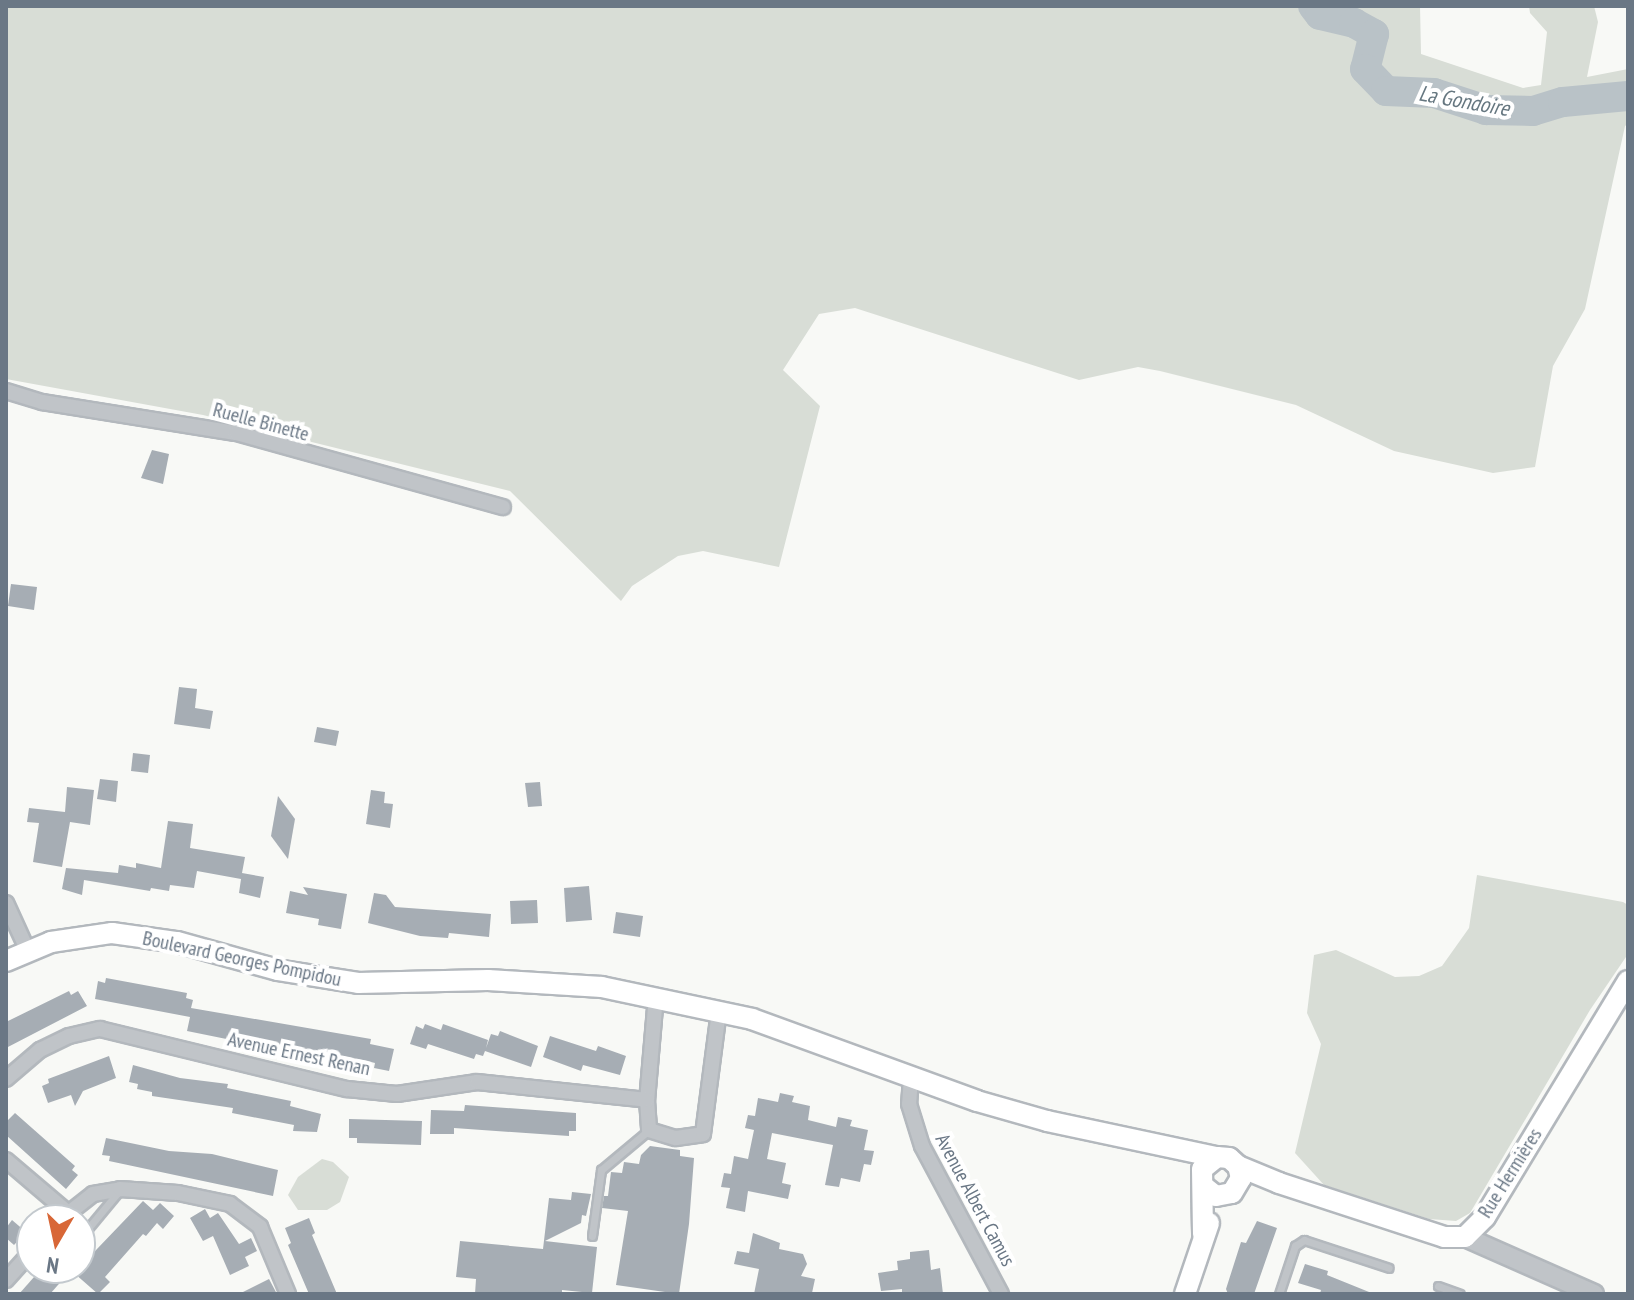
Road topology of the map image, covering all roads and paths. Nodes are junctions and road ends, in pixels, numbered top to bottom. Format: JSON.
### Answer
{"nodes":[{"id":1,"x":6,"y":391,"type":"edge"},
{"id":2,"x":503,"y":507,"type":"dead end"},
{"id":3,"x":6,"y":903,"type":"edge"},
{"id":4,"x":27,"y":949,"type":"junction"},
{"id":5,"x":6,"y":961,"type":"edge"},
{"id":6,"x":1628,"y":981,"type":"edge"},
{"id":7,"x":664,"y":998,"type":"junction"},
{"id":8,"x":719,"y":1010,"type":"junction"},
{"id":9,"x":911,"y":1077,"type":"junction"},
{"id":10,"x":6,"y":1079,"type":"edge"},
{"id":11,"x":647,"y":1100,"type":"junction"},
{"id":12,"x":649,"y":1130,"type":"junction"},
{"id":13,"x":1151,"y":1142,"type":"junction"},
{"id":14,"x":1217,"y":1157,"type":"junction"},
{"id":15,"x":6,"y":1160,"type":"edge"},
{"id":16,"x":1238,"y":1166,"type":"junction"},
{"id":17,"x":1202,"y":1180,"type":"junction"},
{"id":18,"x":1279,"y":1183,"type":"junction"},
{"id":19,"x":120,"y":1189,"type":"junction"},
{"id":20,"x":1232,"y":1193,"type":"junction"},
{"id":21,"x":51,"y":1204,"type":"edge"},
{"id":22,"x":79,"y":1204,"type":"edge"},
{"id":23,"x":96,"y":1218,"type":"edge"},
{"id":24,"x":1203,"y":1234,"type":"junction"},
{"id":25,"x":592,"y":1236,"type":"dead end"},
{"id":26,"x":1465,"y":1237,"type":"junction"},
{"id":27,"x":1389,"y":1268,"type":"dead end"},
{"id":28,"x":1438,"y":1286,"type":"dead end"},
{"id":29,"x":288,"y":1294,"type":"edge"},
{"id":30,"x":1001,"y":1294,"type":"edge"},
{"id":31,"x":1185,"y":1294,"type":"edge"},
{"id":32,"x":1279,"y":1294,"type":"edge"},
{"id":33,"x":1460,"y":1294,"type":"edge"},
{"id":34,"x":1592,"y":1294,"type":"edge"}],
"edges":[{"from":1,"to":2,"type":"street","name":"Ruelle Binette"},
{"from":3,"to":4,"type":"street"},
{"from":4,"to":5,"type":"main road","name":"Boulevard Georges Pompidou"},
{"from":4,"to":7,"type":"main road","name":"Boulevard Georges Pompidou"},
{"from":6,"to":26,"type":"main road","name":"Rue Hermières"},
{"from":7,"to":8,"type":"main road","name":"Boulevard Georges Pompidou"},
{"from":7,"to":11,"type":"street"},
{"from":8,"to":9,"type":"main road","name":"Boulevard Georges Pompidou"},
{"from":8,"to":12,"type":"street"},
{"from":9,"to":13,"type":"main road","name":"Boulevard Georges Pompidou"},
{"from":9,"to":30,"type":"street","name":"Avenue Albert Camus"},
{"from":10,"to":11,"type":"street","name":"Avenue Ernest Renan"},
{"from":11,"to":12,"type":"street"},
{"from":12,"to":25,"type":"lane"},
{"from":13,"to":14,"type":"main road","name":"Boulevard Georges Pompidou"},
{"from":13,"to":17,"type":"main road"},
{"from":14,"to":16,"type":"main road"},
{"from":14,"to":17,"type":"main road"},
{"from":15,"to":21,"type":"street"},
{"from":16,"to":18,"type":"main road","name":"Rue Hermières"},
{"from":16,"to":20,"type":"main road"},
{"from":17,"to":20,"type":"main road"},
{"from":17,"to":24,"type":"main road"},
{"from":18,"to":20,"type":"main road"},
{"from":18,"to":26,"type":"main road","name":"Rue Hermières"},
{"from":19,"to":22,"type":"street"},
{"from":19,"to":23,"type":"lane"},
{"from":19,"to":29,"type":"street"},
{"from":20,"to":24,"type":"main road"},
{"from":24,"to":31,"type":"main road"},
{"from":26,"to":34,"type":"street"},
{"from":27,"to":32,"type":"lane"},
{"from":28,"to":33,"type":"lane"}]}
